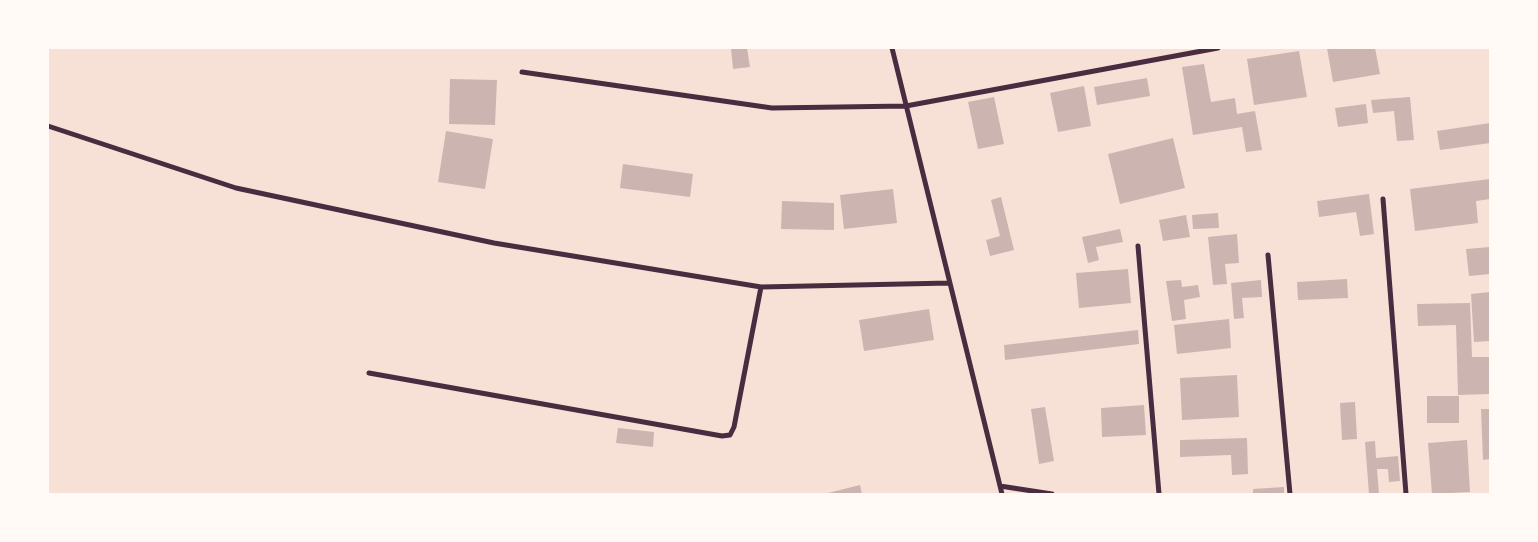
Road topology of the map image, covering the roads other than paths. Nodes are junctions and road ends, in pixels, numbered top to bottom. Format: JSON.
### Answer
{"nodes":[{"id":1,"x":892,"y":48,"type":"edge"},
{"id":2,"x":1218,"y":48,"type":"edge"},
{"id":3,"x":522,"y":72,"type":"dead end"},
{"id":4,"x":906,"y":106,"type":"junction"},
{"id":5,"x":48,"y":126,"type":"edge"},
{"id":6,"x":1383,"y":199,"type":"dead end"},
{"id":7,"x":1138,"y":246,"type":"dead end"},
{"id":8,"x":1268,"y":255,"type":"dead end"},
{"id":9,"x":950,"y":283,"type":"junction"},
{"id":10,"x":761,"y":287,"type":"junction"},
{"id":11,"x":369,"y":373,"type":"dead end"},
{"id":12,"x":1000,"y":486,"type":"junction"},
{"id":13,"x":1002,"y":494,"type":"edge"},
{"id":14,"x":1052,"y":494,"type":"edge"},
{"id":15,"x":1159,"y":494,"type":"edge"},
{"id":16,"x":1290,"y":494,"type":"edge"},
{"id":17,"x":1406,"y":494,"type":"edge"}],
"edges":[{"from":1,"to":4,"type":"street"},
{"from":2,"to":4,"type":"street"},
{"from":3,"to":4,"type":"street"},
{"from":4,"to":9,"type":"street"},
{"from":5,"to":10,"type":"street"},
{"from":6,"to":17,"type":"street"},
{"from":7,"to":15,"type":"street"},
{"from":8,"to":16,"type":"street"},
{"from":9,"to":10,"type":"street"},
{"from":9,"to":12,"type":"street"},
{"from":10,"to":11,"type":"street"},
{"from":12,"to":13,"type":"street"},
{"from":12,"to":14,"type":"street"}]}
